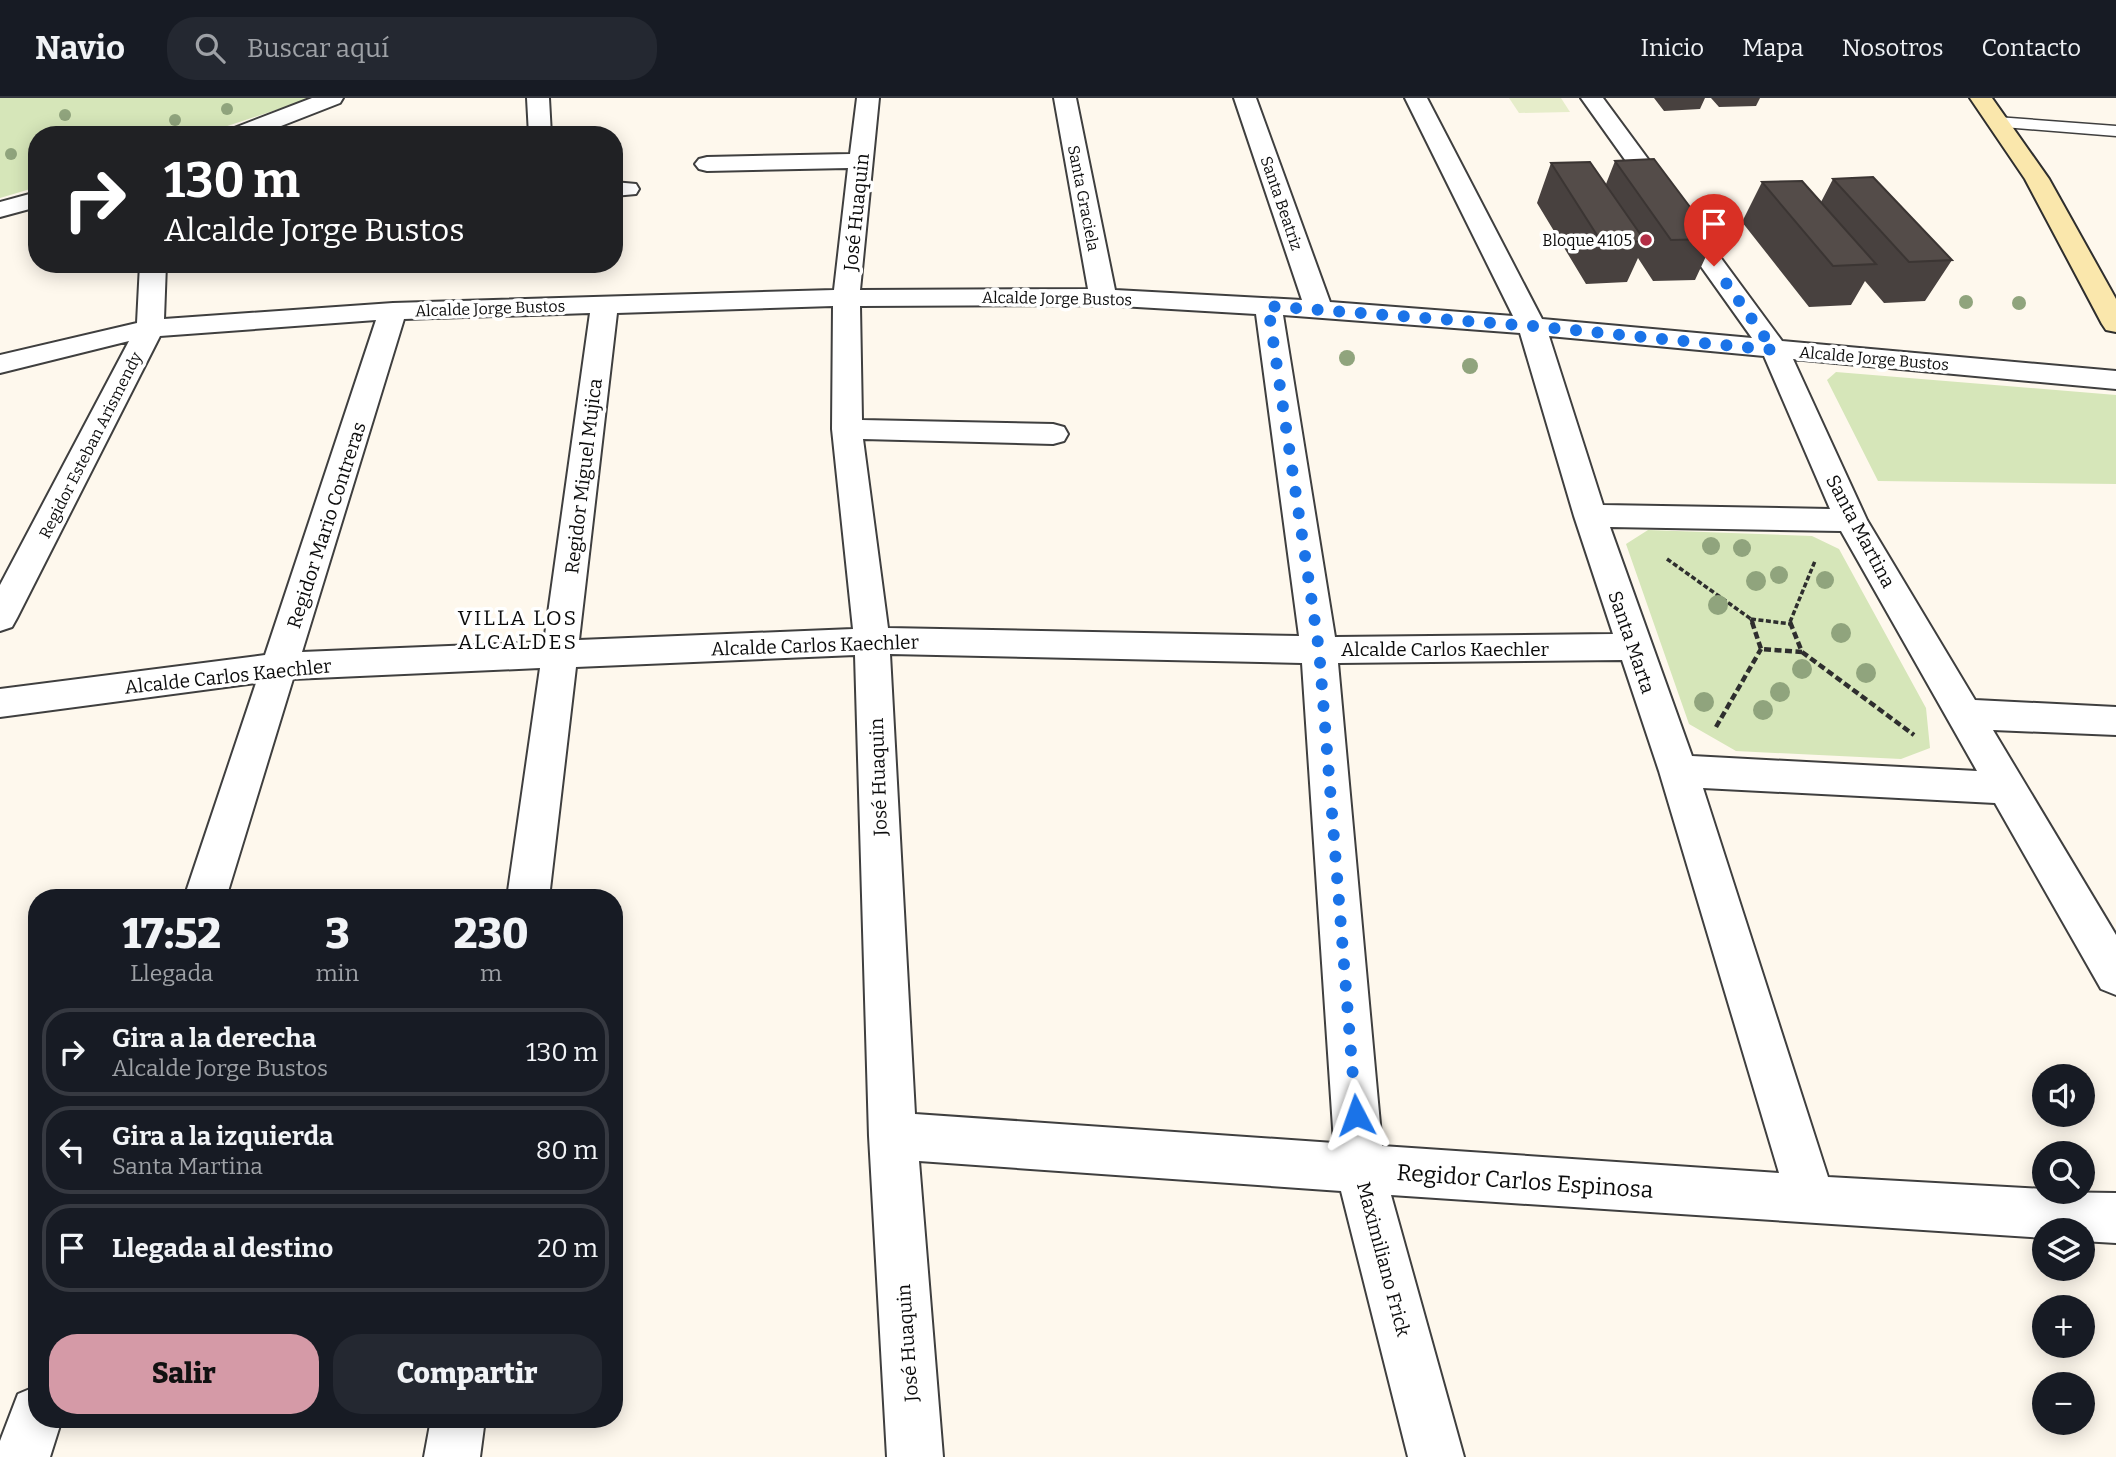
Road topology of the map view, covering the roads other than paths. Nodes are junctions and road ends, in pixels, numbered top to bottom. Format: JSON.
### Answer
{"nodes":[{"id":1,"x":332,"y":98,"type":"edge"},
{"id":2,"x":538,"y":98,"type":"edge"},
{"id":3,"x":868,"y":98,"type":"edge"},
{"id":4,"x":1065,"y":98,"type":"edge"},
{"id":5,"x":1245,"y":98,"type":"edge"},
{"id":6,"x":1416,"y":98,"type":"edge"},
{"id":7,"x":1592,"y":98,"type":"edge"},
{"id":8,"x":1980,"y":98,"type":"edge"},
{"id":9,"x":1997,"y":121,"type":"junction"},
{"id":10,"x":260,"y":126,"type":"edge"},
{"id":11,"x":540,"y":126,"type":"edge"},
{"id":12,"x":2116,"y":131,"type":"edge"},
{"id":13,"x":860,"y":161,"type":"junction"},
{"id":14,"x":707,"y":164,"type":"dead end"},
{"id":15,"x":28,"y":202,"type":"edge"},
{"id":16,"x":0,"y":210,"type":"edge"},
{"id":17,"x":153,"y":273,"type":"edge"},
{"id":18,"x":1103,"y":297,"type":"junction"},
{"id":19,"x":846,"y":298,"type":"junction"},
{"id":20,"x":605,"y":303,"type":"junction"},
{"id":21,"x":1268,"y":306,"type":"junction"},
{"id":22,"x":1318,"y":309,"type":"junction"},
{"id":23,"x":393,"y":312,"type":"junction"},
{"id":24,"x":2116,"y":324,"type":"edge"},
{"id":25,"x":1532,"y":326,"type":"junction"},
{"id":26,"x":150,"y":328,"type":"junction"},
{"id":27,"x":1774,"y":350,"type":"junction"},
{"id":28,"x":0,"y":364,"type":"edge"},
{"id":29,"x":2116,"y":380,"type":"edge"},
{"id":30,"x":847,"y":429,"type":"junction"},
{"id":31,"x":1053,"y":434,"type":"dead end"},
{"id":32,"x":1590,"y":516,"type":"junction"},
{"id":33,"x":1851,"y":520,"type":"junction"},
{"id":34,"x":0,"y":618,"type":"edge"},
{"id":35,"x":872,"y":641,"type":"junction"},
{"id":36,"x":1633,"y":647,"type":"junction"},
{"id":37,"x":1319,"y":650,"type":"junction"},
{"id":38,"x":561,"y":654,"type":"junction"},
{"id":39,"x":281,"y":666,"type":"junction"},
{"id":40,"x":0,"y":703,"type":"edge"},
{"id":41,"x":1966,"y":714,"type":"junction"},
{"id":42,"x":2116,"y":721,"type":"edge"},
{"id":43,"x":1678,"y":771,"type":"junction"},
{"id":44,"x":2006,"y":788,"type":"junction"},
{"id":45,"x":208,"y":889,"type":"edge"},
{"id":46,"x":529,"y":889,"type":"edge"},
{"id":47,"x":2116,"y":975,"type":"edge"},
{"id":48,"x":893,"y":1136,"type":"junction"},
{"id":49,"x":1360,"y":1170,"type":"junction"},
{"id":50,"x":1811,"y":1200,"type":"junction"},
{"id":51,"x":2116,"y":1218,"type":"edge"},
{"id":52,"x":32,"y":1428,"type":"edge"},
{"id":53,"x":456,"y":1428,"type":"edge"},
{"id":54,"x":22,"y":1457,"type":"edge"},
{"id":55,"x":452,"y":1457,"type":"edge"},
{"id":56,"x":915,"y":1457,"type":"edge"},
{"id":57,"x":1436,"y":1457,"type":"edge"}],
"edges":[{"from":1,"to":10,"type":"street"},
{"from":2,"to":11,"type":"street"},
{"from":3,"to":13,"type":"street","name":"José Huaquin"},
{"from":4,"to":18,"type":"street","name":"Santa Graciela"},
{"from":5,"to":22,"type":"street","name":"Santa Beatriz"},
{"from":6,"to":25,"type":"street","name":"Santa Marta"},
{"from":7,"to":27,"type":"street","name":"Santa Martina"},
{"from":8,"to":9,"type":"main road"},
{"from":9,"to":12,"type":"lane"},
{"from":9,"to":24,"type":"main road"},
{"from":13,"to":14,"type":"street"},
{"from":13,"to":19,"type":"street","name":"José Huaquin"},
{"from":15,"to":16,"type":"street"},
{"from":17,"to":26,"type":"street","name":"Regidor Esteban Arismendy"},
{"from":18,"to":19,"type":"street","name":"Alcalde Jorge Bustos"},
{"from":18,"to":21,"type":"street","name":"Alcalde Jorge Bustos"},
{"from":19,"to":20,"type":"street","name":"Alcalde Jorge Bustos"},
{"from":19,"to":30,"type":"street","name":"José Huaquin"},
{"from":20,"to":23,"type":"street","name":"Alcalde Jorge Bustos"},
{"from":20,"to":38,"type":"street","name":"Regidor Miguel Mujica"},
{"from":21,"to":22,"type":"street","name":"Alcalde Jorge Bustos"},
{"from":21,"to":37,"type":"street","name":"Maximiliano Frick"},
{"from":22,"to":25,"type":"street","name":"Alcalde Jorge Bustos"},
{"from":23,"to":26,"type":"street","name":"Alcalde Jorge Bustos"},
{"from":23,"to":39,"type":"street","name":"Regidor Mario Contreras"},
{"from":25,"to":27,"type":"street","name":"Alcalde Jorge Bustos"},
{"from":25,"to":32,"type":"street","name":"Santa Marta"},
{"from":26,"to":28,"type":"street","name":"Alcalde Jorge Bustos"},
{"from":26,"to":34,"type":"street","name":"Regidor Esteban Arismendy"},
{"from":27,"to":29,"type":"street","name":"Alcalde Jorge Bustos"},
{"from":27,"to":33,"type":"street","name":"Santa Martina"},
{"from":30,"to":31,"type":"street"},
{"from":30,"to":35,"type":"street","name":"José Huaquin"},
{"from":32,"to":33,"type":"street"},
{"from":32,"to":36,"type":"street","name":"Santa Marta"},
{"from":33,"to":41,"type":"street","name":"Santa Martina"},
{"from":35,"to":37,"type":"street","name":"Alcalde Carlos Kaechler"},
{"from":35,"to":38,"type":"street","name":"Alcalde Carlos Kaechler"},
{"from":35,"to":48,"type":"street","name":"José Huaquin"},
{"from":36,"to":37,"type":"street","name":"Alcalde Carlos Kaechler"},
{"from":36,"to":43,"type":"street","name":"Santa Marta"},
{"from":37,"to":49,"type":"street","name":"Maximiliano Frick"},
{"from":38,"to":39,"type":"street","name":"Alcalde Carlos Kaechler"},
{"from":38,"to":46,"type":"street","name":"Regidor Miguel Mujica"},
{"from":39,"to":40,"type":"street","name":"Alcalde Carlos Kaechler"},
{"from":39,"to":45,"type":"street","name":"Regidor Mario Contreras"},
{"from":41,"to":42,"type":"street"},
{"from":41,"to":44,"type":"street","name":"Santa Martina"},
{"from":43,"to":44,"type":"street"},
{"from":43,"to":50,"type":"street","name":"Santa Marta"},
{"from":44,"to":47,"type":"street","name":"Santa Martina"},
{"from":48,"to":49,"type":"street","name":"Regidor Carlos Espinosa"},
{"from":48,"to":56,"type":"street","name":"José Huaquin"},
{"from":49,"to":50,"type":"street","name":"Regidor Carlos Espinosa"},
{"from":49,"to":57,"type":"street","name":"Maximiliano Frick"},
{"from":50,"to":51,"type":"street","name":"Regidor Carlos Espinosa"},
{"from":52,"to":54,"type":"street"},
{"from":53,"to":55,"type":"street"}]}
